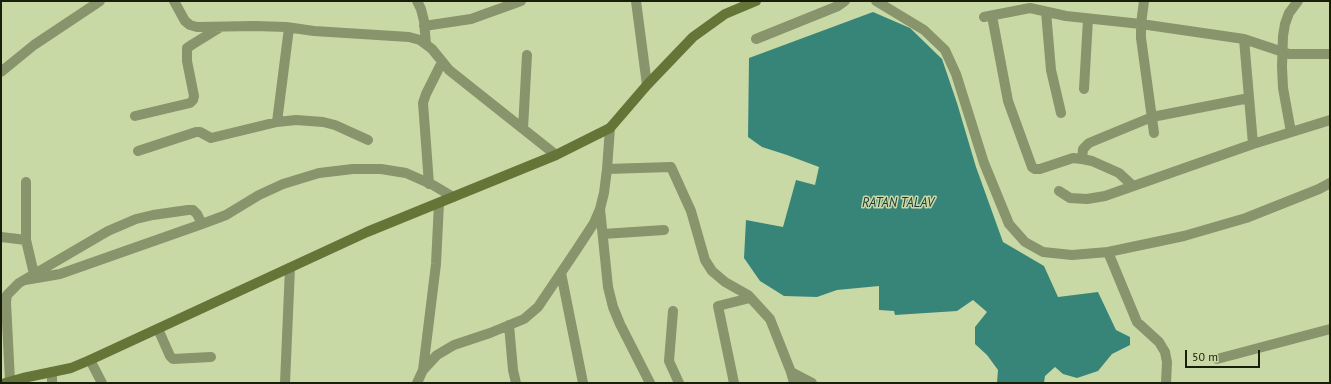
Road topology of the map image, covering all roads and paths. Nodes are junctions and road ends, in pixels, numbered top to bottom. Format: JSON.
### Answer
{"nodes":[{"id":1,"x":100,"y":1,"type":"edge"},
{"id":2,"x":174,"y":1,"type":"edge"},
{"id":3,"x":417,"y":1,"type":"edge"},
{"id":4,"x":521,"y":1,"type":"edge"},
{"id":5,"x":636,"y":1,"type":"edge"},
{"id":6,"x":756,"y":1,"type":"edge"},
{"id":7,"x":844,"y":1,"type":"edge"},
{"id":8,"x":876,"y":1,"type":"edge"},
{"id":9,"x":1144,"y":1,"type":"edge"},
{"id":10,"x":1298,"y":1,"type":"edge"},
{"id":11,"x":1028,"y":4,"type":"edge"},
{"id":12,"x":1046,"y":12,"type":"junction"},
{"id":13,"x":1088,"y":19,"type":"junction"},
{"id":14,"x":1141,"y":24,"type":"junction"},
{"id":15,"x":424,"y":26,"type":"junction"},
{"id":16,"x":221,"y":27,"type":"junction"},
{"id":17,"x":288,"y":28,"type":"junction"},
{"id":18,"x":756,"y":39,"type":"dead end"},
{"id":19,"x":1244,"y":39,"type":"junction"},
{"id":20,"x":426,"y":44,"type":"junction"},
{"id":21,"x":1283,"y":52,"type":"junction"},
{"id":22,"x":1330,"y":54,"type":"edge"},
{"id":23,"x":527,"y":55,"type":"dead end"},
{"id":24,"x":442,"y":62,"type":"junction"},
{"id":25,"x":1,"y":72,"type":"edge"},
{"id":26,"x":647,"y":85,"type":"junction"},
{"id":27,"x":1084,"y":89,"type":"dead end"},
{"id":28,"x":1249,"y":98,"type":"junction"},
{"id":29,"x":1061,"y":113,"type":"dead end"},
{"id":30,"x":135,"y":116,"type":"dead end"},
{"id":31,"x":1152,"y":117,"type":"junction"},
{"id":32,"x":1330,"y":120,"type":"edge"},
{"id":33,"x":278,"y":122,"type":"junction"},
{"id":34,"x":610,"y":128,"type":"junction"},
{"id":35,"x":523,"y":129,"type":"junction"},
{"id":36,"x":1154,"y":132,"type":"dead end"},
{"id":37,"x":1291,"y":132,"type":"junction"},
{"id":38,"x":368,"y":140,"type":"dead end"},
{"id":39,"x":1253,"y":144,"type":"junction"},
{"id":40,"x":138,"y":151,"type":"dead end"},
{"id":41,"x":556,"y":155,"type":"junction"},
{"id":42,"x":1082,"y":159,"type":"junction"},
{"id":43,"x":607,"y":168,"type":"junction"},
{"id":44,"x":26,"y":182,"type":"dead end"},
{"id":45,"x":1330,"y":183,"type":"edge"},
{"id":46,"x":429,"y":184,"type":"junction"},
{"id":47,"x":1133,"y":186,"type":"junction"},
{"id":48,"x":1059,"y":191,"type":"dead end"},
{"id":49,"x":453,"y":197,"type":"junction"},
{"id":50,"x":439,"y":203,"type":"junction"},
{"id":51,"x":600,"y":209,"type":"junction"},
{"id":52,"x":202,"y":224,"type":"junction"},
{"id":53,"x":664,"y":230,"type":"dead end"},
{"id":54,"x":603,"y":234,"type":"junction"},
{"id":55,"x":1,"y":237,"type":"edge"},
{"id":56,"x":26,"y":240,"type":"junction"},
{"id":57,"x":1108,"y":252,"type":"junction"},
{"id":58,"x":290,"y":268,"type":"junction"},
{"id":59,"x":561,"y":273,"type":"junction"},
{"id":60,"x":34,"y":274,"type":"junction"},
{"id":61,"x":25,"y":280,"type":"junction"},
{"id":62,"x":750,"y":298,"type":"junction"},
{"id":63,"x":673,"y":311,"type":"dead end"},
{"id":64,"x":509,"y":325,"type":"junction"},
{"id":65,"x":158,"y":329,"type":"junction"},
{"id":66,"x":1330,"y":329,"type":"edge"},
{"id":67,"x":211,"y":357,"type":"dead end"},
{"id":68,"x":1218,"y":359,"type":"dead end"},
{"id":69,"x":90,"y":360,"type":"junction"},
{"id":70,"x":423,"y":370,"type":"junction"},
{"id":71,"x":52,"y":372,"type":"junction"},
{"id":72,"x":791,"y":372,"type":"junction"},
{"id":73,"x":8,"y":382,"type":"edge"},
{"id":74,"x":52,"y":383,"type":"edge"},
{"id":75,"x":102,"y":383,"type":"edge"},
{"id":76,"x":285,"y":383,"type":"edge"},
{"id":77,"x":417,"y":383,"type":"edge"},
{"id":78,"x":516,"y":383,"type":"edge"},
{"id":79,"x":583,"y":383,"type":"edge"},
{"id":80,"x":650,"y":383,"type":"edge"},
{"id":81,"x":679,"y":383,"type":"edge"},
{"id":82,"x":734,"y":383,"type":"edge"},
{"id":83,"x":794,"y":383,"type":"edge"},
{"id":84,"x":812,"y":383,"type":"edge"},
{"id":85,"x":1166,"y":383,"type":"edge"}],
"edges":[{"from":1,"to":25,"type":"street"},
{"from":2,"to":16,"type":"street"},
{"from":3,"to":15,"type":"street"},
{"from":4,"to":15,"type":"street"},
{"from":5,"to":26,"type":"street"},
{"from":6,"to":26,"type":"street"},
{"from":7,"to":18,"type":"street"},
{"from":8,"to":57,"type":"street"},
{"from":9,"to":14,"type":"street"},
{"from":10,"to":21,"type":"street"},
{"from":11,"to":12,"type":"street"},
{"from":11,"to":42,"type":"street"},
{"from":12,"to":13,"type":"street"},
{"from":12,"to":29,"type":"street"},
{"from":13,"to":14,"type":"street"},
{"from":13,"to":27,"type":"street"},
{"from":14,"to":19,"type":"street"},
{"from":14,"to":31,"type":"street"},
{"from":15,"to":20,"type":"street"},
{"from":16,"to":17,"type":"street"},
{"from":16,"to":30,"type":"street"},
{"from":17,"to":20,"type":"street"},
{"from":17,"to":33,"type":"street"},
{"from":19,"to":21,"type":"street"},
{"from":19,"to":28,"type":"street"},
{"from":20,"to":24,"type":"street"},
{"from":21,"to":22,"type":"street"},
{"from":21,"to":37,"type":"street"},
{"from":23,"to":35,"type":"street"},
{"from":24,"to":35,"type":"street"},
{"from":24,"to":46,"type":"street"},
{"from":26,"to":34,"type":"street"},
{"from":28,"to":31,"type":"street"},
{"from":28,"to":39,"type":"street"},
{"from":31,"to":36,"type":"street"},
{"from":31,"to":42,"type":"street"},
{"from":32,"to":37,"type":"street"},
{"from":33,"to":38,"type":"street"},
{"from":33,"to":40,"type":"street"},
{"from":34,"to":41,"type":"street"},
{"from":34,"to":43,"type":"street"},
{"from":35,"to":41,"type":"street"},
{"from":37,"to":39,"type":"street"},
{"from":39,"to":47,"type":"street"},
{"from":41,"to":49,"type":"street"},
{"from":42,"to":47,"type":"street"},
{"from":43,"to":51,"type":"street"},
{"from":43,"to":62,"type":"street"},
{"from":44,"to":56,"type":"street"},
{"from":45,"to":57,"type":"street"},
{"from":46,"to":49,"type":"street"},
{"from":46,"to":52,"type":"street"},
{"from":47,"to":48,"type":"street"},
{"from":49,"to":50,"type":"street"},
{"from":50,"to":58,"type":"street"},
{"from":50,"to":70,"type":"street"},
{"from":51,"to":54,"type":"street"},
{"from":51,"to":59,"type":"street"},
{"from":52,"to":60,"type":"street"},
{"from":52,"to":61,"type":"street"},
{"from":53,"to":54,"type":"street"},
{"from":54,"to":80,"type":"street"},
{"from":55,"to":56,"type":"street"},
{"from":56,"to":60,"type":"street"},
{"from":57,"to":85,"type":"street"},
{"from":58,"to":65,"type":"street"},
{"from":58,"to":76,"type":"street"},
{"from":59,"to":64,"type":"street"},
{"from":59,"to":79,"type":"street"},
{"from":60,"to":61,"type":"street"},
{"from":61,"to":73,"type":"street"},
{"from":62,"to":72,"type":"street"},
{"from":62,"to":82,"type":"street"},
{"from":63,"to":81,"type":"street"},
{"from":64,"to":70,"type":"street"},
{"from":64,"to":78,"type":"street"},
{"from":65,"to":67,"type":"street"},
{"from":65,"to":69,"type":"street"},
{"from":66,"to":68,"type":"street"},
{"from":69,"to":71,"type":"street"},
{"from":69,"to":75,"type":"street"},
{"from":70,"to":77,"type":"street"},
{"from":71,"to":73,"type":"street"},
{"from":71,"to":74,"type":"street"},
{"from":72,"to":83,"type":"street"},
{"from":72,"to":84,"type":"street"}]}
